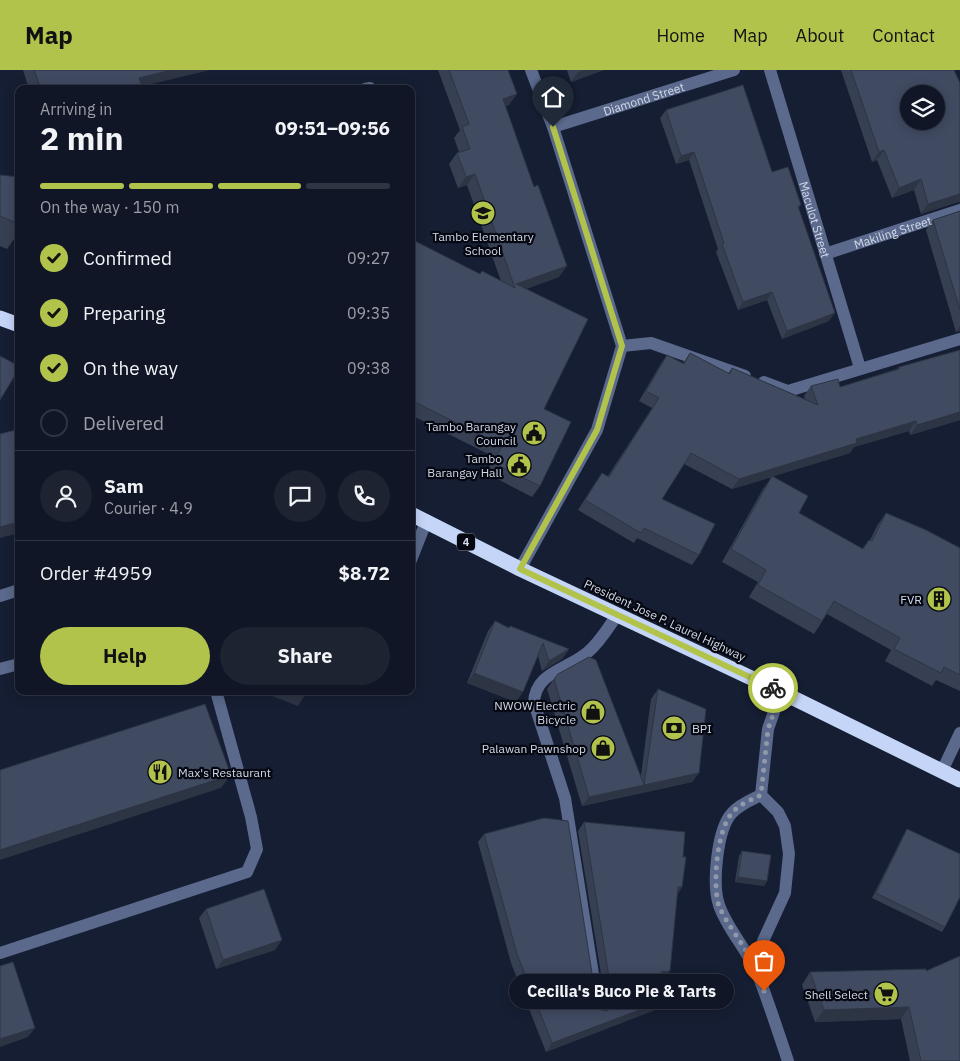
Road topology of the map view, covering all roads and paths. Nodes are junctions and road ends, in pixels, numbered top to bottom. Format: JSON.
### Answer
{"nodes":[{"id":1,"x":531,"y":70,"type":"edge"},
{"id":2,"x":734,"y":70,"type":"edge"},
{"id":3,"x":770,"y":70,"type":"edge"},
{"id":4,"x":553,"y":127,"type":"junction"},
{"id":5,"x":960,"y":210,"type":"edge"},
{"id":6,"x":826,"y":254,"type":"junction"},
{"id":7,"x":0,"y":318,"type":"edge"},
{"id":8,"x":15,"y":324,"type":"edge"},
{"id":9,"x":960,"y":339,"type":"edge"},
{"id":10,"x":622,"y":346,"type":"junction"},
{"id":11,"x":860,"y":368,"type":"junction"},
{"id":12,"x":415,"y":516,"type":"edge"},
{"id":13,"x":426,"y":522,"type":"junction"},
{"id":14,"x":415,"y":550,"type":"edge"},
{"id":15,"x":520,"y":569,"type":"junction"},
{"id":16,"x":15,"y":591,"type":"edge"},
{"id":17,"x":0,"y":596,"type":"edge"},
{"id":18,"x":617,"y":615,"type":"junction"},
{"id":19,"x":15,"y":665,"type":"edge"},
{"id":20,"x":0,"y":669,"type":"edge"},
{"id":21,"x":781,"y":692,"type":"junction"},
{"id":22,"x":217,"y":695,"type":"edge"},
{"id":23,"x":960,"y":734,"type":"edge"},
{"id":24,"x":942,"y":771,"type":"junction"},
{"id":25,"x":960,"y":780,"type":"edge"},
{"id":26,"x":761,"y":795,"type":"junction"},
{"id":27,"x":0,"y":953,"type":"edge"},
{"id":28,"x":758,"y":974,"type":"junction"},
{"id":29,"x":599,"y":1012,"type":"edge"},
{"id":30,"x":788,"y":1061,"type":"edge"}],
"edges":[{"from":1,"to":4,"type":"street"},
{"from":2,"to":4,"type":"street","name":"Diamond Street"},
{"from":3,"to":6,"type":"street","name":"Maculot Street"},
{"from":4,"to":10,"type":"street"},
{"from":5,"to":6,"type":"street","name":"Makiling Street"},
{"from":6,"to":11,"type":"street","name":"Maculot Street"},
{"from":7,"to":8,"type":"highway"},
{"from":9,"to":11,"type":"street"},
{"from":10,"to":11,"type":"street"},
{"from":10,"to":15,"type":"street"},
{"from":12,"to":13,"type":"highway","name":"President Jose P. Laurel Highway","number":"4"},
{"from":13,"to":14,"type":"street"},
{"from":13,"to":15,"type":"highway","name":"President Jose P. Laurel Highway","number":"4"},
{"from":15,"to":18,"type":"highway","name":"President Jose P. Laurel Highway","number":"4"},
{"from":16,"to":17,"type":"street"},
{"from":18,"to":21,"type":"highway","name":"President Jose P. Laurel Highway","number":"4"},
{"from":18,"to":29,"type":"street"},
{"from":19,"to":20,"type":"street"},
{"from":21,"to":24,"type":"highway","name":"President Jose P. Laurel Highway","number":"4"},
{"from":21,"to":26,"type":"street"},
{"from":22,"to":27,"type":"street"},
{"from":23,"to":24,"type":"street"},
{"from":24,"to":25,"type":"highway","name":"President Jose P. Laurel Highway","number":"4"},
{"from":26,"to":28,"type":"street"},
{"from":26,"to":28,"type":"street"},
{"from":28,"to":30,"type":"street"}]}
